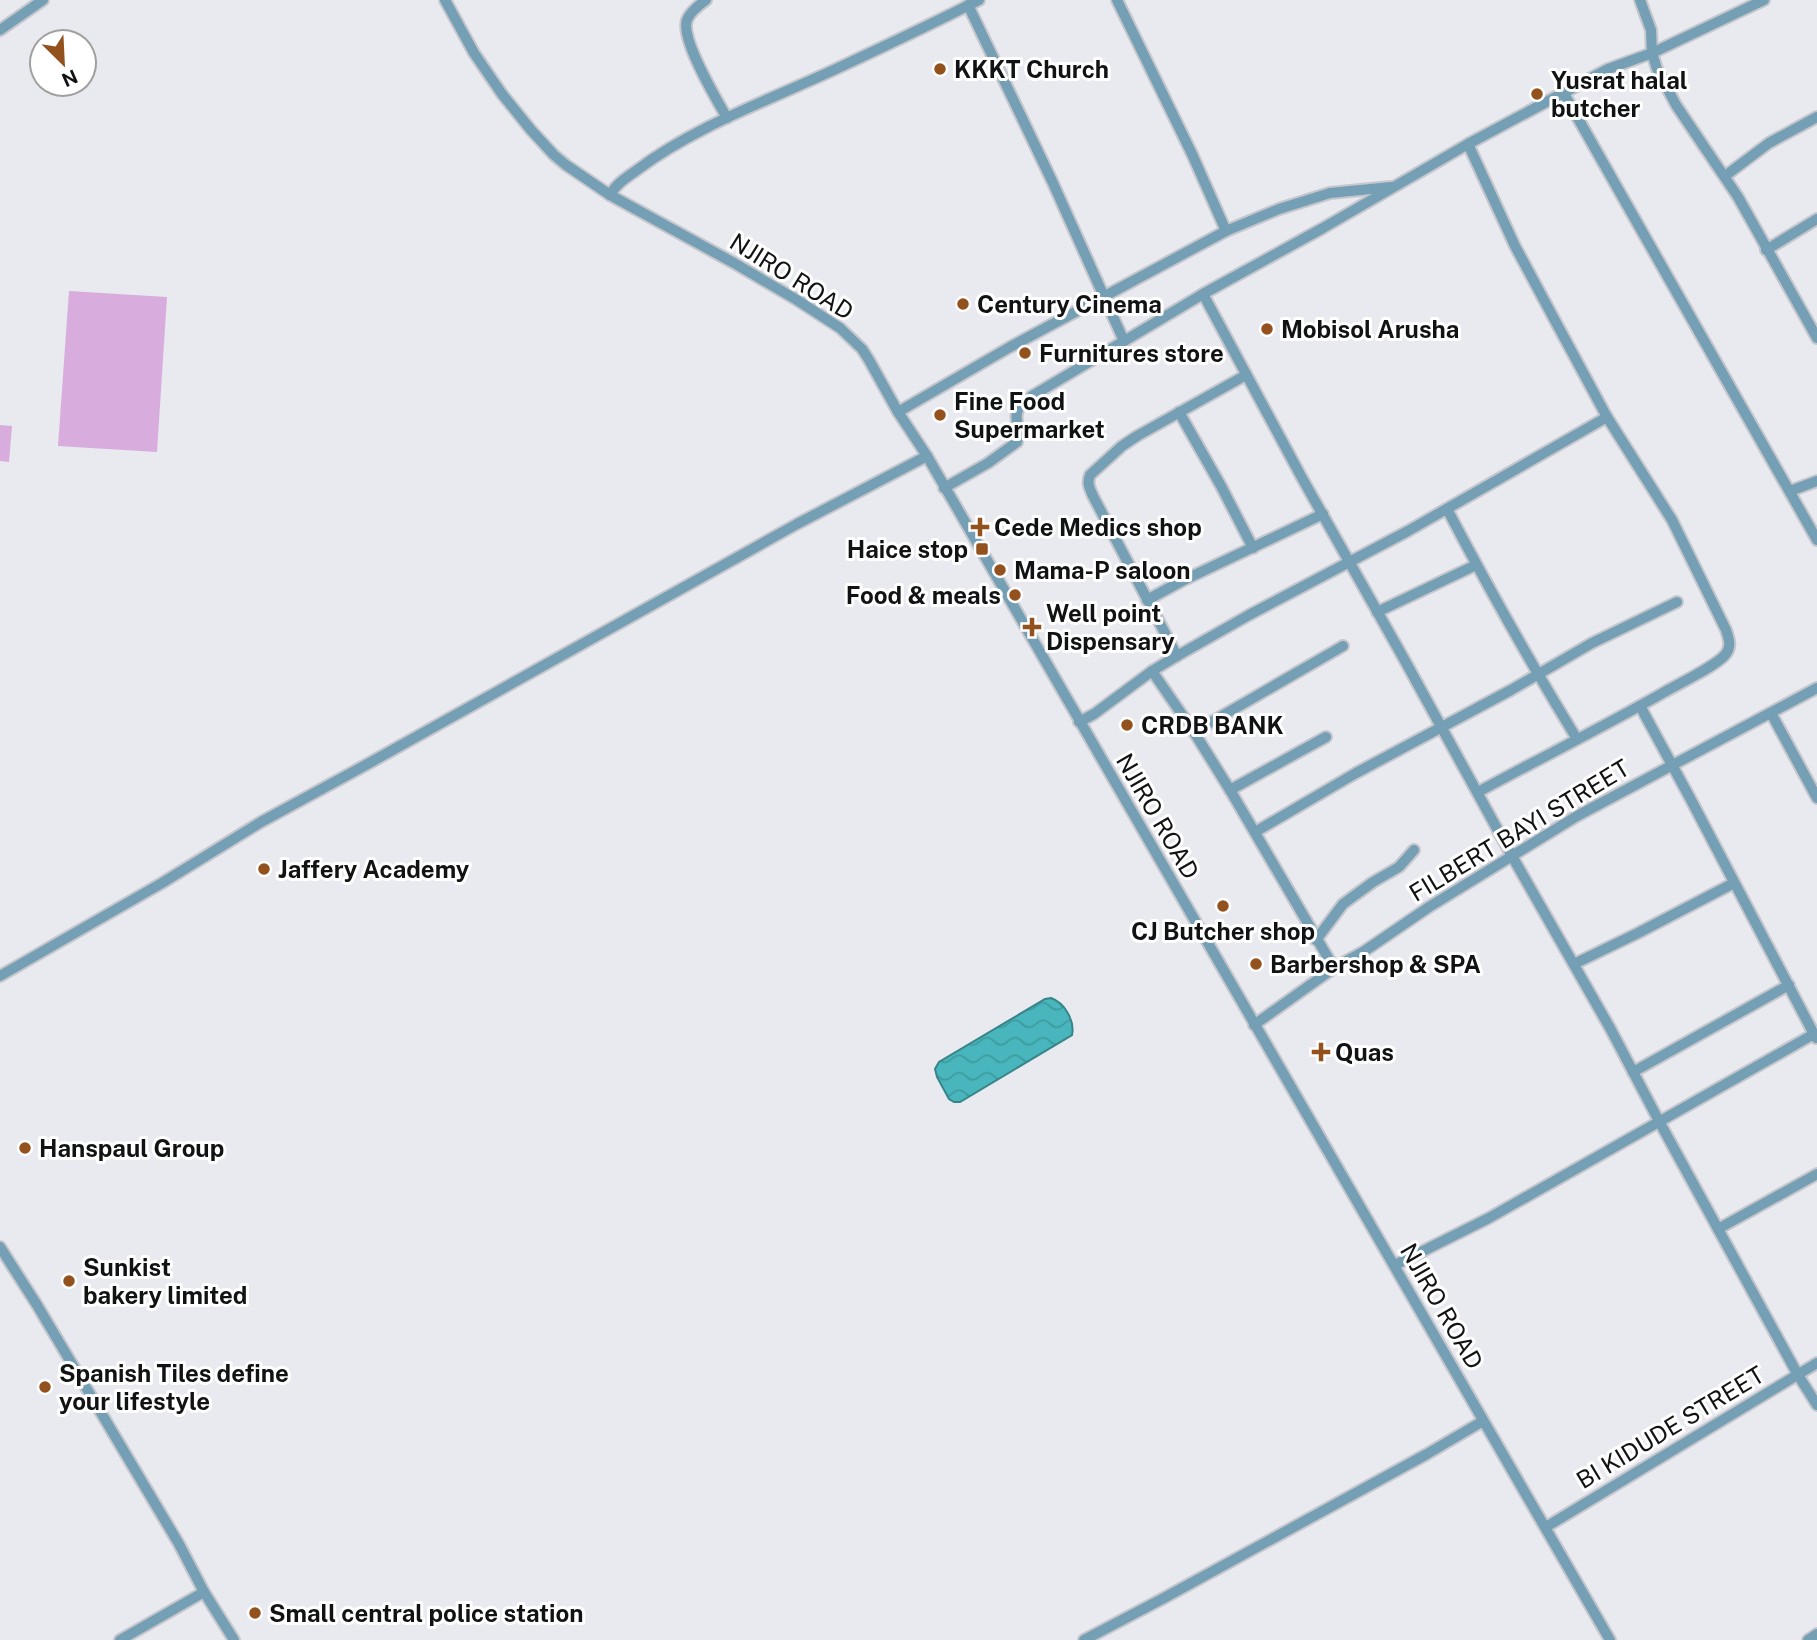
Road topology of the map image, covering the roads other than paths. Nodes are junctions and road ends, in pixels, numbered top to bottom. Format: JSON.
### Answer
{"nodes":[{"id":1,"x":43,"y":0,"type":"edge"},
{"id":2,"x":446,"y":0,"type":"edge"},
{"id":3,"x":706,"y":0,"type":"edge"},
{"id":4,"x":1117,"y":0,"type":"edge"},
{"id":5,"x":1640,"y":0,"type":"edge"},
{"id":6,"x":1764,"y":0,"type":"edge"},
{"id":7,"x":973,"y":3,"type":"edge"},
{"id":8,"x":0,"y":30,"type":"edge"},
{"id":9,"x":1651,"y":53,"type":"junction"},
{"id":10,"x":1563,"y":92,"type":"junction"},
{"id":11,"x":1817,"y":117,"type":"edge"},
{"id":12,"x":727,"y":118,"type":"junction"},
{"id":13,"x":1468,"y":144,"type":"junction"},
{"id":14,"x":1726,"y":177,"type":"junction"},
{"id":15,"x":1395,"y":187,"type":"junction"},
{"id":16,"x":610,"y":195,"type":"junction"},
{"id":17,"x":1817,"y":219,"type":"edge"},
{"id":18,"x":1226,"y":232,"type":"junction"},
{"id":19,"x":1766,"y":250,"type":"junction"},
{"id":20,"x":1203,"y":294,"type":"junction"},
{"id":21,"x":1104,"y":297,"type":"junction"},
{"id":22,"x":1817,"y":338,"type":"edge"},
{"id":23,"x":1124,"y":341,"type":"junction"},
{"id":24,"x":1246,"y":375,"type":"junction"},
{"id":25,"x":898,"y":412,"type":"junction"},
{"id":26,"x":1179,"y":412,"type":"junction"},
{"id":27,"x":1607,"y":417,"type":"junction"},
{"id":28,"x":927,"y":456,"type":"junction"},
{"id":29,"x":1817,"y":481,"type":"edge"},
{"id":30,"x":944,"y":488,"type":"junction"},
{"id":31,"x":1790,"y":491,"type":"junction"},
{"id":32,"x":1447,"y":509,"type":"junction"},
{"id":33,"x":1323,"y":514,"type":"junction"},
{"id":34,"x":1817,"y":540,"type":"edge"},
{"id":35,"x":1253,"y":548,"type":"junction"},
{"id":36,"x":1349,"y":561,"type":"junction"},
{"id":37,"x":1476,"y":565,"type":"junction"},
{"id":38,"x":1147,"y":600,"type":"junction"},
{"id":39,"x":1677,"y":602,"type":"dead end"},
{"id":40,"x":1377,"y":612,"type":"junction"},
{"id":41,"x":1343,"y":646,"type":"dead end"},
{"id":42,"x":1177,"y":656,"type":"junction"},
{"id":43,"x":1152,"y":671,"type":"junction"},
{"id":44,"x":1538,"y":675,"type":"junction"},
{"id":45,"x":1817,"y":688,"type":"edge"},
{"id":46,"x":1640,"y":706,"type":"junction"},
{"id":47,"x":1771,"y":713,"type":"junction"},
{"id":48,"x":1079,"y":722,"type":"junction"},
{"id":49,"x":1442,"y":727,"type":"junction"},
{"id":50,"x":1194,"y":732,"type":"junction"},
{"id":51,"x":1325,"y":737,"type":"dead end"},
{"id":52,"x":1577,"y":739,"type":"junction"},
{"id":53,"x":1672,"y":764,"type":"junction"},
{"id":54,"x":1230,"y":790,"type":"junction"},
{"id":55,"x":1478,"y":792,"type":"junction"},
{"id":56,"x":1817,"y":798,"type":"edge"},
{"id":57,"x":1255,"y":832,"type":"junction"},
{"id":58,"x":1414,"y":850,"type":"dead end"},
{"id":59,"x":1512,"y":856,"type":"junction"},
{"id":60,"x":1734,"y":883,"type":"junction"},
{"id":61,"x":1316,"y":940,"type":"junction"},
{"id":62,"x":1574,"y":964,"type":"junction"},
{"id":63,"x":1334,"y":968,"type":"junction"},
{"id":64,"x":0,"y":976,"type":"edge"},
{"id":65,"x":1789,"y":985,"type":"junction"},
{"id":66,"x":1254,"y":1025,"type":"junction"},
{"id":67,"x":1815,"y":1038,"type":"edge"},
{"id":68,"x":1633,"y":1072,"type":"junction"},
{"id":69,"x":1660,"y":1123,"type":"junction"},
{"id":70,"x":1817,"y":1174,"type":"edge"},
{"id":71,"x":1718,"y":1229,"type":"junction"},
{"id":72,"x":0,"y":1247,"type":"edge"},
{"id":73,"x":1395,"y":1265,"type":"junction"},
{"id":74,"x":1817,"y":1363,"type":"edge"},
{"id":75,"x":1798,"y":1375,"type":"junction"},
{"id":76,"x":1817,"y":1405,"type":"edge"},
{"id":77,"x":1483,"y":1421,"type":"junction"},
{"id":78,"x":1546,"y":1527,"type":"junction"},
{"id":79,"x":204,"y":1592,"type":"junction"},
{"id":80,"x":1817,"y":1634,"type":"edge"},
{"id":81,"x":120,"y":1640,"type":"edge"},
{"id":82,"x":234,"y":1640,"type":"edge"},
{"id":83,"x":1084,"y":1640,"type":"edge"},
{"id":84,"x":1610,"y":1640,"type":"edge"},
{"id":85,"x":1808,"y":1640,"type":"edge"}],
"edges":[{"from":1,"to":8,"type":"street"},
{"from":2,"to":16,"type":"street","name":"NJIRO ROAD"},
{"from":3,"to":12,"type":"street"},
{"from":4,"to":18,"type":"street"},
{"from":5,"to":9,"type":"street"},
{"from":6,"to":9,"type":"street"},
{"from":7,"to":12,"type":"street"},
{"from":7,"to":21,"type":"street"},
{"from":9,"to":10,"type":"street"},
{"from":9,"to":14,"type":"street"},
{"from":10,"to":13,"type":"street"},
{"from":10,"to":31,"type":"street"},
{"from":11,"to":14,"type":"street"},
{"from":12,"to":16,"type":"street"},
{"from":13,"to":15,"type":"street"},
{"from":13,"to":27,"type":"street"},
{"from":14,"to":19,"type":"street"},
{"from":15,"to":18,"type":"street"},
{"from":15,"to":20,"type":"street"},
{"from":16,"to":25,"type":"street","name":"NJIRO ROAD"},
{"from":17,"to":19,"type":"street"},
{"from":18,"to":21,"type":"street"},
{"from":19,"to":22,"type":"street"},
{"from":20,"to":23,"type":"street"},
{"from":20,"to":24,"type":"street"},
{"from":21,"to":23,"type":"street"},
{"from":21,"to":25,"type":"street"},
{"from":23,"to":30,"type":"street"},
{"from":24,"to":26,"type":"street"},
{"from":24,"to":33,"type":"street"},
{"from":25,"to":28,"type":"street","name":"NJIRO ROAD"},
{"from":26,"to":35,"type":"street"},
{"from":26,"to":38,"type":"street"},
{"from":27,"to":32,"type":"street"},
{"from":27,"to":46,"type":"street"},
{"from":28,"to":30,"type":"street","name":"NJIRO ROAD"},
{"from":28,"to":64,"type":"street"},
{"from":29,"to":31,"type":"street"},
{"from":30,"to":48,"type":"street","name":"NJIRO ROAD"},
{"from":31,"to":34,"type":"street"},
{"from":32,"to":36,"type":"street"},
{"from":32,"to":37,"type":"street"},
{"from":33,"to":35,"type":"street"},
{"from":33,"to":36,"type":"street"},
{"from":35,"to":38,"type":"street"},
{"from":36,"to":40,"type":"street"},
{"from":36,"to":42,"type":"street"},
{"from":37,"to":40,"type":"street"},
{"from":37,"to":44,"type":"street"},
{"from":38,"to":42,"type":"street"},
{"from":39,"to":44,"type":"street"},
{"from":40,"to":49,"type":"street"},
{"from":41,"to":50,"type":"street"},
{"from":42,"to":43,"type":"street"},
{"from":43,"to":48,"type":"street"},
{"from":43,"to":50,"type":"street"},
{"from":44,"to":49,"type":"street"},
{"from":44,"to":52,"type":"street"},
{"from":45,"to":47,"type":"street","name":"FILBERT BAYI STREET"},
{"from":46,"to":52,"type":"street"},
{"from":46,"to":53,"type":"street"},
{"from":47,"to":53,"type":"street","name":"FILBERT BAYI STREET"},
{"from":47,"to":56,"type":"street"},
{"from":48,"to":66,"type":"street","name":"NJIRO ROAD"},
{"from":49,"to":55,"type":"street"},
{"from":49,"to":57,"type":"street"},
{"from":50,"to":54,"type":"street"},
{"from":51,"to":54,"type":"street"},
{"from":52,"to":55,"type":"street"},
{"from":53,"to":59,"type":"street","name":"FILBERT BAYI STREET"},
{"from":53,"to":60,"type":"street"},
{"from":54,"to":57,"type":"street"},
{"from":55,"to":59,"type":"street"},
{"from":57,"to":61,"type":"street"},
{"from":58,"to":61,"type":"street"},
{"from":59,"to":62,"type":"street"},
{"from":59,"to":63,"type":"street","name":"FILBERT BAYI STREET"},
{"from":60,"to":62,"type":"street"},
{"from":60,"to":65,"type":"street"},
{"from":61,"to":63,"type":"street"},
{"from":62,"to":68,"type":"street"},
{"from":63,"to":66,"type":"street","name":"FILBERT BAYI STREET"},
{"from":65,"to":67,"type":"street"},
{"from":65,"to":68,"type":"street"},
{"from":66,"to":73,"type":"street","name":"NJIRO ROAD"},
{"from":67,"to":69,"type":"street"},
{"from":68,"to":69,"type":"street"},
{"from":69,"to":71,"type":"street"},
{"from":69,"to":73,"type":"street"},
{"from":70,"to":71,"type":"street"},
{"from":71,"to":75,"type":"street"},
{"from":72,"to":79,"type":"street"},
{"from":73,"to":77,"type":"street","name":"NJIRO ROAD"},
{"from":74,"to":75,"type":"street","name":"BI KIDUDE STREET"},
{"from":75,"to":76,"type":"street"},
{"from":75,"to":78,"type":"street","name":"BI KIDUDE STREET"},
{"from":77,"to":78,"type":"street","name":"NJIRO ROAD"},
{"from":77,"to":83,"type":"street"},
{"from":78,"to":84,"type":"street","name":"NJIRO ROAD"},
{"from":79,"to":81,"type":"street"},
{"from":79,"to":82,"type":"street"},
{"from":80,"to":85,"type":"street"}]}
